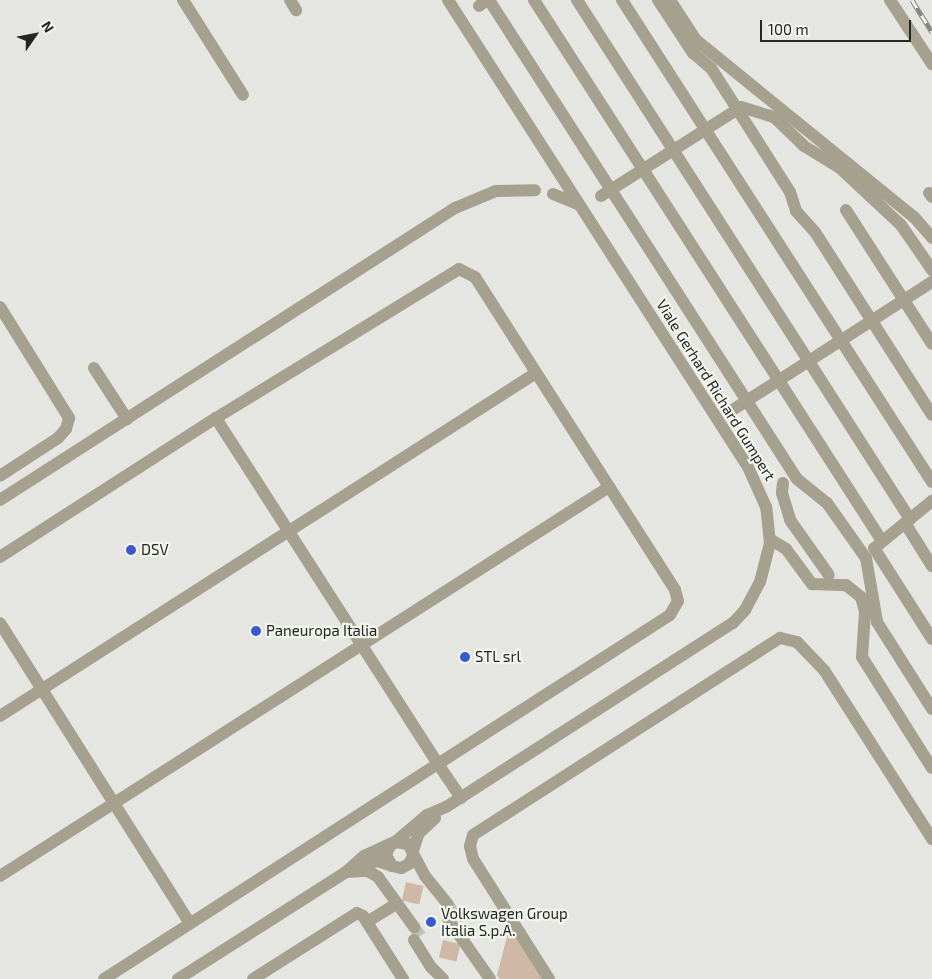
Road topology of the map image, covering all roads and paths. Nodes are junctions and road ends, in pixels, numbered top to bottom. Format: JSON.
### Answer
{"nodes":[{"id":1,"x":183,"y":0,"type":"edge"},
{"id":2,"x":448,"y":0,"type":"edge"},
{"id":3,"x":534,"y":0,"type":"edge"},
{"id":4,"x":577,"y":0,"type":"edge"},
{"id":5,"x":622,"y":0,"type":"edge"},
{"id":6,"x":658,"y":0,"type":"edge"},
{"id":7,"x":670,"y":0,"type":"edge"},
{"id":8,"x":890,"y":0,"type":"edge"},
{"id":9,"x":485,"y":2,"type":"edge"},
{"id":10,"x":932,"y":64,"type":"edge"},
{"id":11,"x":243,"y":95,"type":"dead end"},
{"id":12,"x":736,"y":109,"type":"junction"},
{"id":13,"x":705,"y":129,"type":"junction"},
{"id":14,"x":673,"y":150,"type":"junction"},
{"id":15,"x":643,"y":169,"type":"junction"},
{"id":16,"x":535,"y":190,"type":"dead end"},
{"id":17,"x":606,"y":193,"type":"junction"},
{"id":18,"x":553,"y":194,"type":"dead end"},
{"id":19,"x":578,"y":204,"type":"junction"},
{"id":20,"x":846,"y":210,"type":"dead end"},
{"id":21,"x":932,"y":238,"type":"edge"},
{"id":22,"x":932,"y":270,"type":"edge"},
{"id":23,"x":932,"y":282,"type":"edge"},
{"id":24,"x":904,"y":300,"type":"junction"},
{"id":25,"x":0,"y":308,"type":"edge"},
{"id":26,"x":872,"y":321,"type":"junction"},
{"id":27,"x":841,"y":340,"type":"junction"},
{"id":28,"x":932,"y":344,"type":"edge"},
{"id":29,"x":809,"y":361,"type":"junction"},
{"id":30,"x":94,"y":368,"type":"dead end"},
{"id":31,"x":536,"y":373,"type":"junction"},
{"id":32,"x":779,"y":381,"type":"junction"},
{"id":33,"x":747,"y":401,"type":"junction"},
{"id":34,"x":734,"y":409,"type":"dead end"},
{"id":35,"x":932,"y":415,"type":"edge"},
{"id":36,"x":216,"y":418,"type":"junction"},
{"id":37,"x":127,"y":419,"type":"junction"},
{"id":38,"x":778,"y":450,"type":"junction"},
{"id":39,"x":0,"y":476,"type":"edge"},
{"id":40,"x":932,"y":482,"type":"edge"},
{"id":41,"x":783,"y":483,"type":"junction"},
{"id":42,"x":609,"y":487,"type":"junction"},
{"id":43,"x":822,"y":498,"type":"junction"},
{"id":44,"x":0,"y":500,"type":"edge"},
{"id":45,"x":932,"y":501,"type":"edge"},
{"id":46,"x":907,"y":521,"type":"junction"},
{"id":47,"x":290,"y":531,"type":"junction"},
{"id":48,"x":770,"y":539,"type":"junction"},
{"id":49,"x":874,"y":549,"type":"junction"},
{"id":50,"x":0,"y":558,"type":"edge"},
{"id":51,"x":932,"y":566,"type":"edge"},
{"id":52,"x":829,"y":575,"type":"dead end"},
{"id":53,"x":0,"y":623,"type":"edge"},
{"id":54,"x":932,"y":639,"type":"edge"},
{"id":55,"x":363,"y":643,"type":"junction"},
{"id":56,"x":42,"y":688,"type":"junction"},
{"id":57,"x":932,"y":709,"type":"edge"},
{"id":58,"x":0,"y":716,"type":"edge"},
{"id":59,"x":438,"y":764,"type":"junction"},
{"id":60,"x":932,"y":768,"type":"edge"},
{"id":61,"x":460,"y":798,"type":"junction"},
{"id":62,"x":114,"y":803,"type":"junction"},
{"id":63,"x":446,"y":808,"type":"junction"},
{"id":64,"x":932,"y":839,"type":"edge"},
{"id":65,"x":394,"y":843,"type":"junction"},
{"id":66,"x":413,"y":854,"type":"junction"},
{"id":67,"x":392,"y":866,"type":"junction"},
{"id":68,"x":346,"y":872,"type":"junction"},
{"id":69,"x":0,"y":876,"type":"edge"},
{"id":70,"x":393,"y":902,"type":"junction"},
{"id":71,"x":367,"y":922,"type":"junction"},
{"id":72,"x":190,"y":923,"type":"junction"},
{"id":73,"x":442,"y":977,"type":"edge"},
{"id":74,"x":104,"y":979,"type":"edge"},
{"id":75,"x":178,"y":979,"type":"edge"},
{"id":76,"x":253,"y":979,"type":"edge"},
{"id":77,"x":403,"y":979,"type":"edge"},
{"id":78,"x":490,"y":979,"type":"edge"},
{"id":79,"x":549,"y":979,"type":"edge"}],
"edges":[{"from":1,"to":11,"type":"street"},
{"from":2,"to":19,"type":"street","name":"Viale Gerhard Richard Gumpert"},
{"from":3,"to":15,"type":"street"},
{"from":4,"to":14,"type":"street"},
{"from":5,"to":13,"type":"street"},
{"from":6,"to":12,"type":"street"},
{"from":7,"to":21,"type":"street"},
{"from":8,"to":10,"type":"street"},
{"from":9,"to":17,"type":"street"},
{"from":12,"to":13,"type":"street"},
{"from":12,"to":22,"type":"street"},
{"from":12,"to":26,"type":"street"},
{"from":13,"to":14,"type":"street"},
{"from":13,"to":27,"type":"street"},
{"from":14,"to":15,"type":"street"},
{"from":14,"to":29,"type":"street"},
{"from":15,"to":17,"type":"street"},
{"from":15,"to":32,"type":"street"},
{"from":16,"to":37,"type":"street"},
{"from":17,"to":33,"type":"street"},
{"from":18,"to":19,"type":"street"},
{"from":19,"to":48,"type":"street","name":"Viale Gerhard Richard Gumpert"},
{"from":20,"to":24,"type":"street"},
{"from":23,"to":24,"type":"street"},
{"from":24,"to":26,"type":"street"},
{"from":24,"to":28,"type":"street"},
{"from":25,"to":39,"type":"street"},
{"from":26,"to":27,"type":"street"},
{"from":26,"to":35,"type":"street"},
{"from":27,"to":29,"type":"street"},
{"from":27,"to":40,"type":"street"},
{"from":29,"to":32,"type":"street"},
{"from":29,"to":46,"type":"street"},
{"from":30,"to":37,"type":"street"},
{"from":31,"to":36,"type":"street"},
{"from":31,"to":42,"type":"street"},
{"from":31,"to":47,"type":"street"},
{"from":32,"to":33,"type":"street"},
{"from":32,"to":49,"type":"street"},
{"from":33,"to":34,"type":"street"},
{"from":33,"to":38,"type":"street"},
{"from":36,"to":47,"type":"street"},
{"from":36,"to":50,"type":"street"},
{"from":37,"to":44,"type":"street"},
{"from":38,"to":41,"type":"street"},
{"from":38,"to":43,"type":"street"},
{"from":41,"to":43,"type":"street"},
{"from":41,"to":52,"type":"street"},
{"from":42,"to":55,"type":"street"},
{"from":42,"to":59,"type":"street"},
{"from":43,"to":49,"type":"street"},
{"from":45,"to":46,"type":"street"},
{"from":46,"to":49,"type":"street"},
{"from":46,"to":51,"type":"street"},
{"from":47,"to":55,"type":"street"},
{"from":47,"to":56,"type":"street"},
{"from":48,"to":60,"type":"street"},
{"from":48,"to":61,"type":"street","name":"Viale Gerhard Richard Gumpert"},
{"from":49,"to":54,"type":"street"},
{"from":49,"to":57,"type":"street"},
{"from":53,"to":56,"type":"street"},
{"from":55,"to":59,"type":"street"},
{"from":55,"to":62,"type":"street"},
{"from":56,"to":58,"type":"street"},
{"from":56,"to":62,"type":"street"},
{"from":59,"to":61,"type":"street"},
{"from":59,"to":72,"type":"street"},
{"from":61,"to":63,"type":"street","name":"Viale Gerhard Richard Gumpert"},
{"from":62,"to":69,"type":"street"},
{"from":62,"to":72,"type":"street"},
{"from":63,"to":65,"type":"street","name":"Viale Gerhard Richard Gumpert"},
{"from":63,"to":66,"type":"street","name":"Viale Gerhard Richard Gumpert"},
{"from":64,"to":79,"type":"street"},
{"from":65,"to":66,"type":"street"},
{"from":65,"to":67,"type":"street"},
{"from":65,"to":68,"type":"street","name":"Viale Gerhard Richard Gumpert"},
{"from":66,"to":67,"type":"street"},
{"from":66,"to":78,"type":"street"},
{"from":67,"to":68,"type":"street","name":"Viale Gerhard Richard Gumpert"},
{"from":68,"to":70,"type":"street"},
{"from":68,"to":75,"type":"street","name":"Viale Gerhard Richard Gumpert"},
{"from":70,"to":71,"type":"street"},
{"from":70,"to":73,"type":"street"},
{"from":71,"to":76,"type":"street"},
{"from":71,"to":77,"type":"street"},
{"from":72,"to":74,"type":"street"}]}
